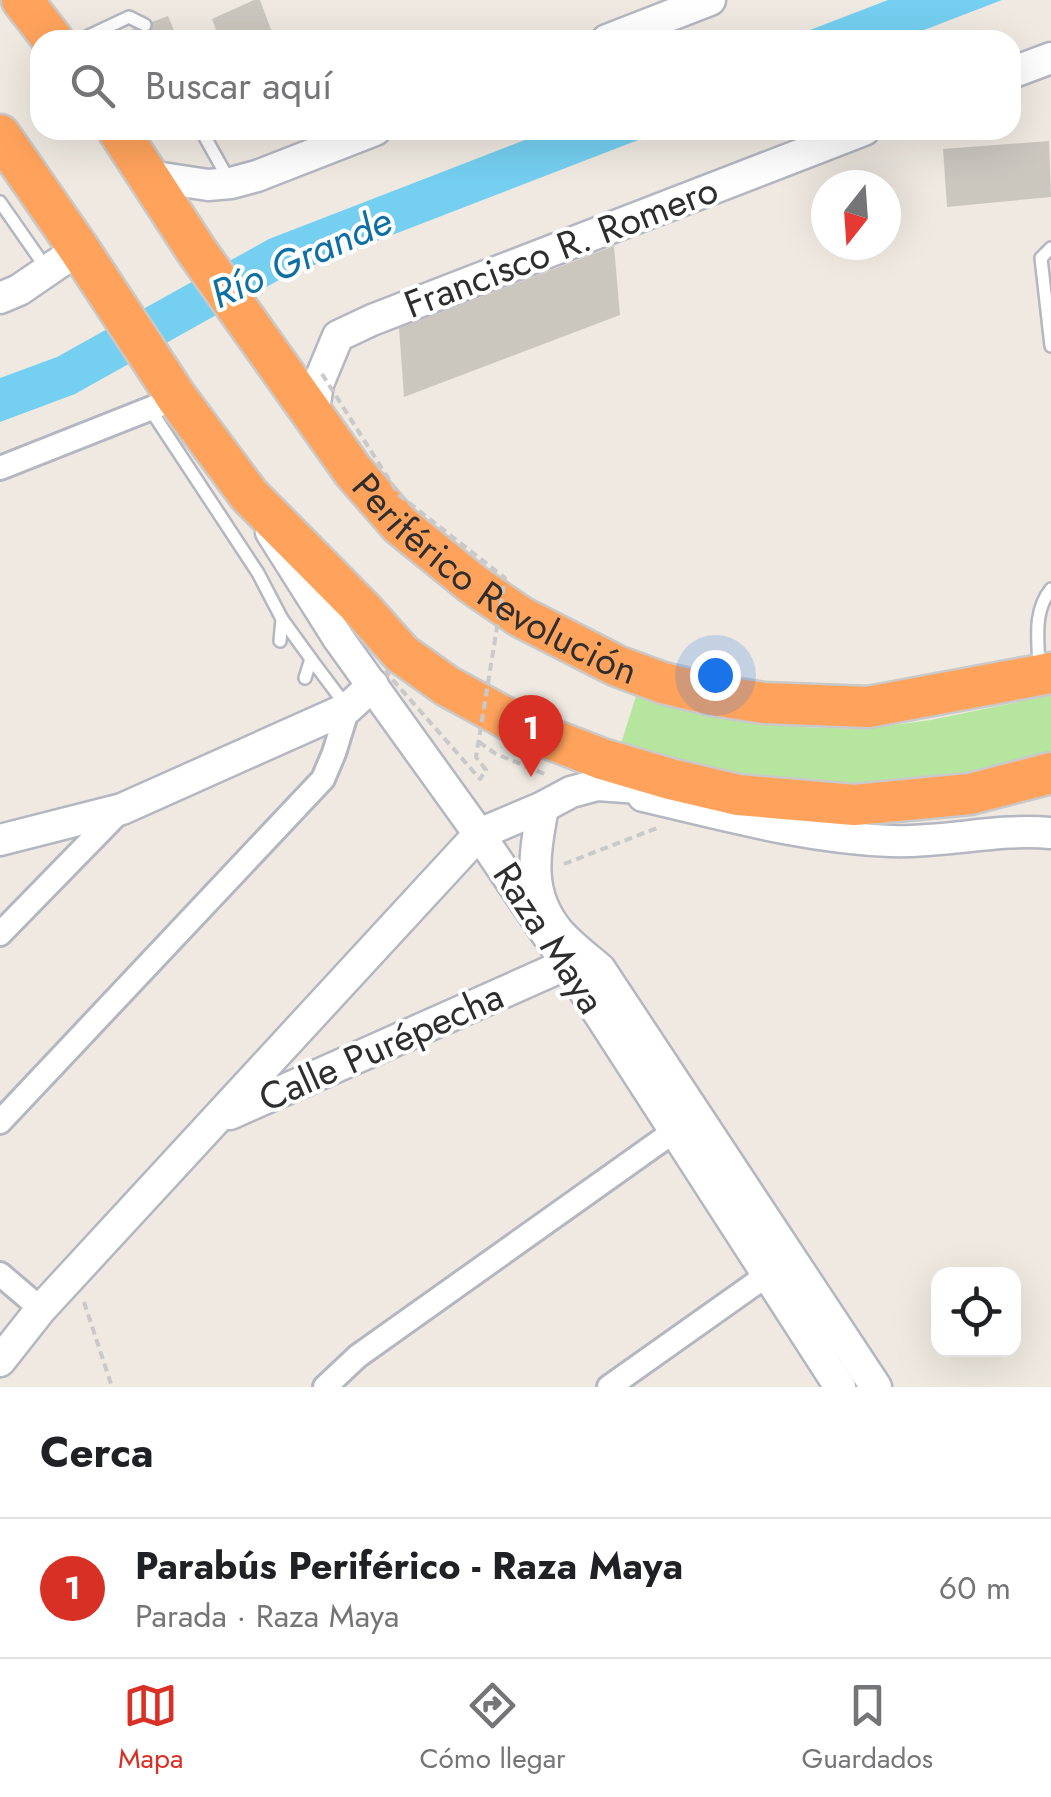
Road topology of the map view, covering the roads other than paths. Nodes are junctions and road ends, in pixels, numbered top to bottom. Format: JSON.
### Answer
{"nodes":[{"id":1,"x":22,"y":0,"type":"edge"},
{"id":2,"x":710,"y":0,"type":"edge"},
{"id":3,"x":145,"y":25,"type":"dead end"},
{"id":4,"x":45,"y":30,"type":"edge"},
{"id":5,"x":101,"y":30,"type":"edge"},
{"id":6,"x":633,"y":30,"type":"edge"},
{"id":7,"x":1051,"y":58,"type":"edge"},
{"id":8,"x":1021,"y":69,"type":"edge"},
{"id":9,"x":0,"y":136,"type":"edge"},
{"id":10,"x":125,"y":140,"type":"edge"},
{"id":11,"x":206,"y":140,"type":"edge"},
{"id":12,"x":350,"y":140,"type":"edge"},
{"id":13,"x":838,"y":140,"type":"edge"},
{"id":14,"x":149,"y":176,"type":"junction"},
{"id":15,"x":232,"y":184,"type":"junction"},
{"id":16,"x":0,"y":202,"type":"edge"},
{"id":17,"x":1051,"y":248,"type":"edge"},
{"id":18,"x":64,"y":260,"type":"junction"},
{"id":19,"x":0,"y":298,"type":"edge"},
{"id":20,"x":1051,"y":346,"type":"edge"},
{"id":21,"x":164,"y":403,"type":"junction"},
{"id":22,"x":313,"y":416,"type":"junction"},
{"id":23,"x":0,"y":468,"type":"edge"},
{"id":24,"x":248,"y":495,"type":"junction"},
{"id":25,"x":1051,"y":589,"type":"edge"},
{"id":26,"x":282,"y":619,"type":"junction"},
{"id":27,"x":280,"y":640,"type":"dead end"},
{"id":28,"x":311,"y":659,"type":"junction"},
{"id":29,"x":1045,"y":674,"type":"edge"},
{"id":30,"x":305,"y":678,"type":"dead end"},
{"id":31,"x":379,"y":678,"type":"junction"},
{"id":32,"x":348,"y":708,"type":"junction"},
{"id":33,"x":1051,"y":774,"type":"edge"},
{"id":34,"x":597,"y":785,"type":"junction"},
{"id":35,"x":738,"y":795,"type":"junction"},
{"id":36,"x":543,"y":808,"type":"junction"},
{"id":37,"x":122,"y":809,"type":"junction"},
{"id":38,"x":480,"y":834,"type":"junction"},
{"id":39,"x":1051,"y":834,"type":"edge"},
{"id":40,"x":0,"y":840,"type":"edge"},
{"id":41,"x":0,"y":934,"type":"edge"},
{"id":42,"x":567,"y":964,"type":"junction"},
{"id":43,"x":600,"y":969,"type":"junction"},
{"id":44,"x":219,"y":1119,"type":"junction"},
{"id":45,"x":0,"y":1122,"type":"edge"},
{"id":46,"x":674,"y":1132,"type":"junction"},
{"id":47,"x":779,"y":1267,"type":"junction"},
{"id":48,"x":0,"y":1274,"type":"edge"},
{"id":49,"x":41,"y":1309,"type":"junction"},
{"id":50,"x":0,"y":1361,"type":"edge"},
{"id":51,"x":325,"y":1387,"type":"edge"},
{"id":52,"x":609,"y":1387,"type":"edge"},
{"id":53,"x":840,"y":1387,"type":"edge"},
{"id":54,"x":876,"y":1387,"type":"edge"}],
"edges":[{"from":1,"to":4,"type":"highway"},
{"from":2,"to":6,"type":"street"},
{"from":3,"to":5,"type":"lane"},
{"from":7,"to":8,"type":"street"},
{"from":9,"to":18,"type":"highway"},
{"from":10,"to":14,"type":"highway","name":"Periférico Revolución"},
{"from":11,"to":15,"type":"lane"},
{"from":12,"to":15,"type":"street"},
{"from":13,"to":22,"type":"street","name":"Francisco R. Romero"},
{"from":14,"to":15,"type":"street"},
{"from":14,"to":22,"type":"highway","name":"Periférico Revolución"},
{"from":16,"to":18,"type":"lane"},
{"from":17,"to":20,"type":"lane"},
{"from":18,"to":19,"type":"street"},
{"from":18,"to":21,"type":"highway"},
{"from":21,"to":23,"type":"street"},
{"from":21,"to":24,"type":"highway"},
{"from":21,"to":26,"type":"lane"},
{"from":22,"to":29,"type":"highway","name":"Periférico Revolución"},
{"from":24,"to":31,"type":"street","name":"Raza Maya"},
{"from":24,"to":35,"type":"highway"},
{"from":25,"to":29,"type":"lane"},
{"from":26,"to":27,"type":"lane"},
{"from":26,"to":28,"type":"lane"},
{"from":28,"to":30,"type":"lane"},
{"from":28,"to":32,"type":"lane"},
{"from":31,"to":32,"type":"street"},
{"from":31,"to":38,"type":"street","name":"Raza Maya"},
{"from":32,"to":37,"type":"street"},
{"from":32,"to":45,"type":"street"},
{"from":33,"to":35,"type":"highway"},
{"from":34,"to":35,"type":"street","name":"Raza Maya"},
{"from":34,"to":36,"type":"street","name":"Raza Maya"},
{"from":34,"to":39,"type":"street"},
{"from":36,"to":38,"type":"street"},
{"from":36,"to":43,"type":"street","name":"Raza Maya"},
{"from":37,"to":40,"type":"street"},
{"from":37,"to":41,"type":"street"},
{"from":38,"to":42,"type":"street","name":"Raza Maya"},
{"from":38,"to":44,"type":"street","name":"Calle Purépecha"},
{"from":42,"to":43,"type":"street"},
{"from":42,"to":44,"type":"street","name":"Calle Purépecha"},
{"from":42,"to":46,"type":"street","name":"Raza Maya"},
{"from":43,"to":47,"type":"street","name":"Raza Maya"},
{"from":44,"to":49,"type":"street","name":"Calle Purépecha"},
{"from":46,"to":47,"type":"street","name":"Raza Maya"},
{"from":46,"to":51,"type":"street"},
{"from":47,"to":52,"type":"street"},
{"from":47,"to":53,"type":"street","name":"Raza Maya"},
{"from":47,"to":54,"type":"street","name":"Raza Maya"},
{"from":48,"to":49,"type":"street"},
{"from":49,"to":50,"type":"street","name":"Calle Purépecha"}]}
